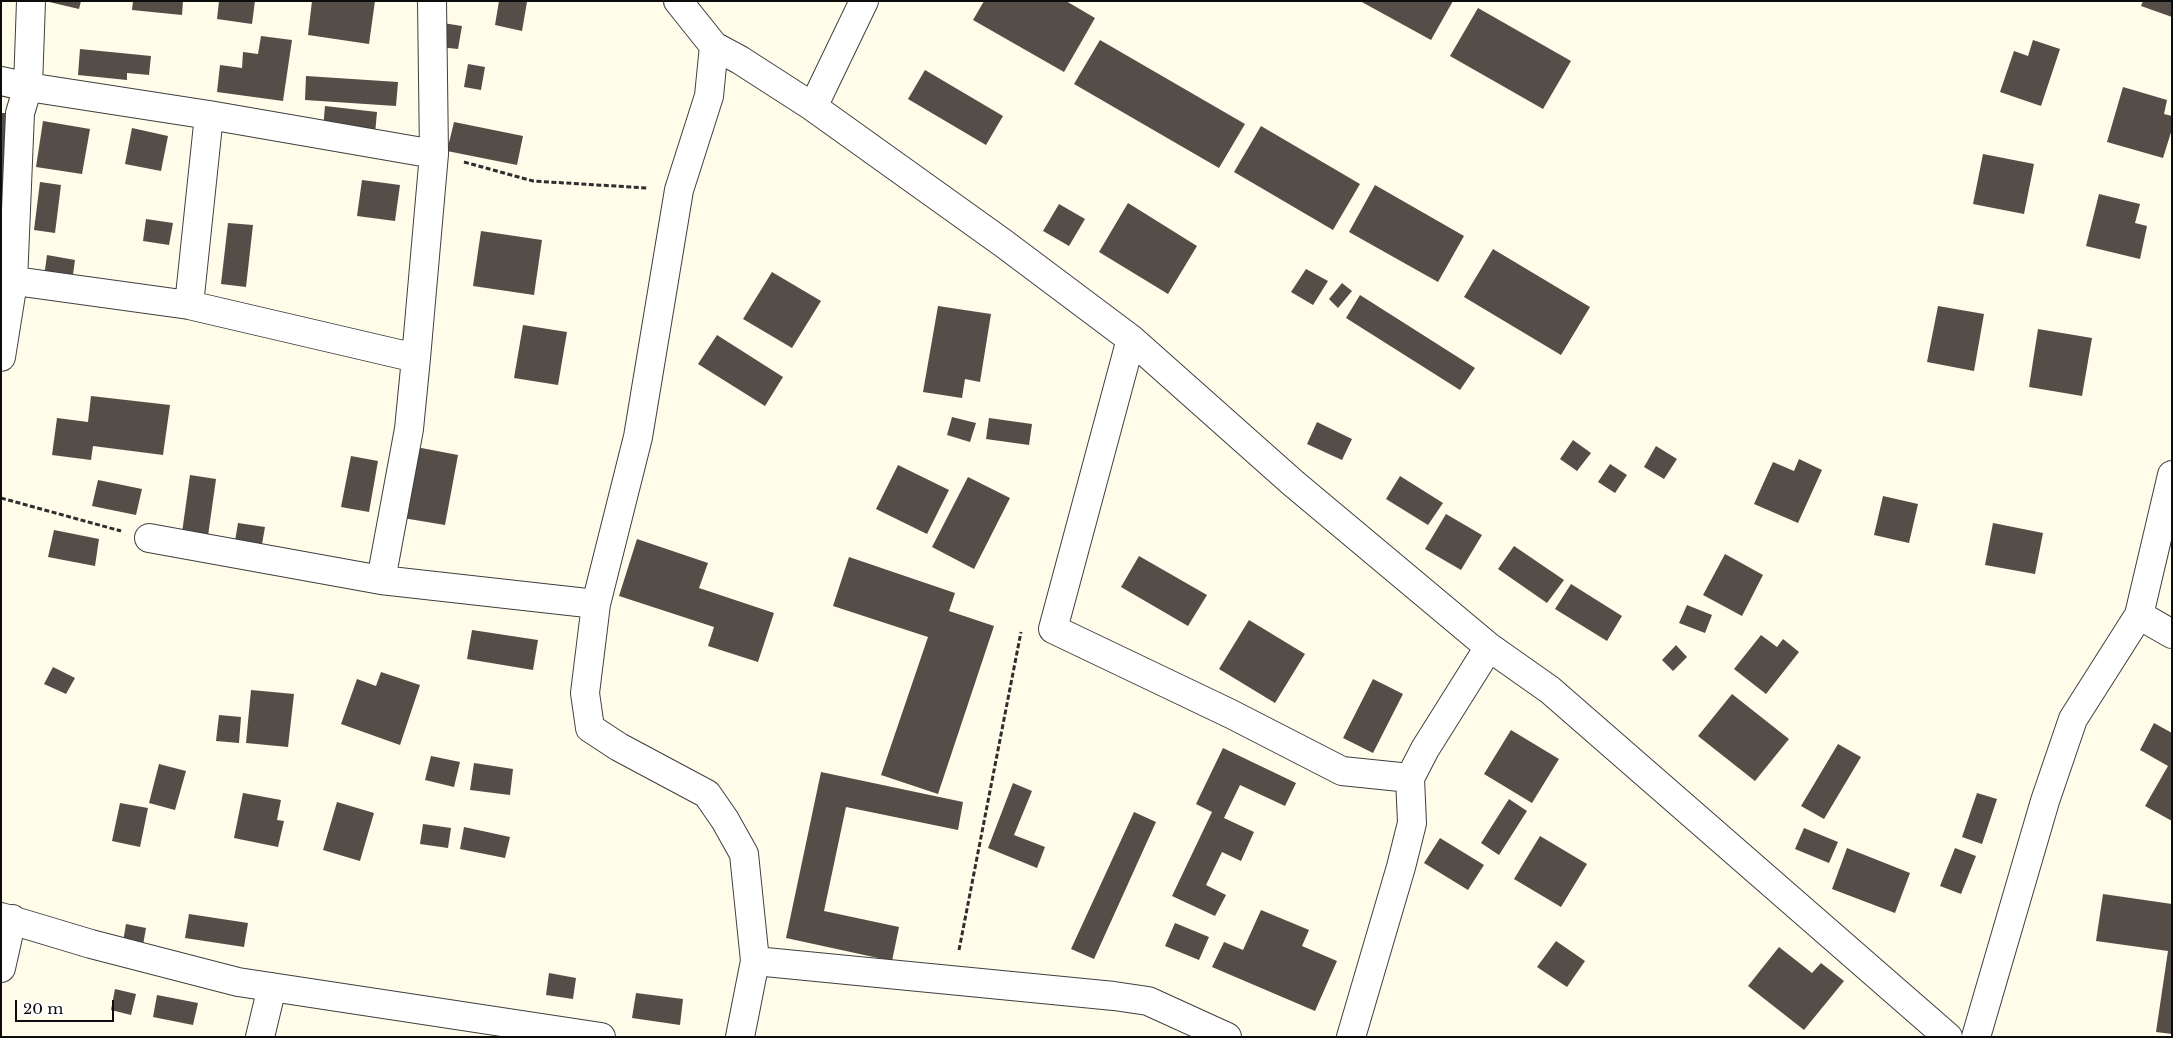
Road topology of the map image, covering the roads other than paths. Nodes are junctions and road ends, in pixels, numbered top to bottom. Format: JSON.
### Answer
{"nodes":[{"id":1,"x":31,"y":1,"type":"edge"},
{"id":2,"x":432,"y":1,"type":"edge"},
{"id":3,"x":678,"y":1,"type":"edge"},
{"id":4,"x":864,"y":1,"type":"edge"},
{"id":5,"x":714,"y":46,"type":"junction"},
{"id":6,"x":1,"y":81,"type":"edge"},
{"id":7,"x":28,"y":87,"type":"junction"},
{"id":8,"x":813,"y":107,"type":"junction"},
{"id":9,"x":209,"y":116,"type":"junction"},
{"id":10,"x":434,"y":154,"type":"junction"},
{"id":11,"x":7,"y":280,"type":"edge"},
{"id":12,"x":189,"y":305,"type":"junction"},
{"id":13,"x":1131,"y":338,"type":"junction"},
{"id":14,"x":1,"y":357,"type":"edge"},
{"id":15,"x":416,"y":358,"type":"junction"},
{"id":16,"x":2172,"y":475,"type":"edge"},
{"id":17,"x":148,"y":538,"type":"road end"},
{"id":18,"x":381,"y":580,"type":"junction"},
{"id":19,"x":596,"y":604,"type":"junction"},
{"id":20,"x":2139,"y":615,"type":"junction"},
{"id":21,"x":2172,"y":634,"type":"edge"},
{"id":22,"x":1489,"y":646,"type":"junction"},
{"id":23,"x":1410,"y":778,"type":"junction"},
{"id":24,"x":7,"y":918,"type":"edge"},
{"id":25,"x":755,"y":960,"type":"junction"},
{"id":26,"x":1,"y":968,"type":"edge"},
{"id":27,"x":272,"y":987,"type":"junction"},
{"id":28,"x":260,"y":1037,"type":"edge"},
{"id":29,"x":601,"y":1037,"type":"edge"},
{"id":30,"x":740,"y":1037,"type":"edge"},
{"id":31,"x":1227,"y":1037,"type":"edge"},
{"id":32,"x":1351,"y":1037,"type":"edge"},
{"id":33,"x":1948,"y":1037,"type":"edge"},
{"id":34,"x":1976,"y":1037,"type":"edge"}],
"edges":[{"from":1,"to":7,"type":"street"},
{"from":2,"to":10,"type":"street"},
{"from":3,"to":5,"type":"street"},
{"from":4,"to":8,"type":"street"},
{"from":5,"to":8,"type":"street"},
{"from":5,"to":19,"type":"street"},
{"from":6,"to":7,"type":"street"},
{"from":7,"to":9,"type":"street"},
{"from":7,"to":11,"type":"street"},
{"from":8,"to":13,"type":"street"},
{"from":9,"to":10,"type":"street"},
{"from":9,"to":12,"type":"street"},
{"from":10,"to":15,"type":"street"},
{"from":11,"to":12,"type":"street"},
{"from":11,"to":14,"type":"street"},
{"from":12,"to":15,"type":"street"},
{"from":13,"to":22,"type":"street"},
{"from":13,"to":23,"type":"street"},
{"from":15,"to":18,"type":"street"},
{"from":16,"to":20,"type":"street"},
{"from":17,"to":18,"type":"street"},
{"from":18,"to":19,"type":"street"},
{"from":19,"to":25,"type":"street"},
{"from":20,"to":21,"type":"street"},
{"from":20,"to":34,"type":"street"},
{"from":22,"to":23,"type":"street"},
{"from":22,"to":33,"type":"street"},
{"from":23,"to":32,"type":"street"},
{"from":24,"to":26,"type":"street"},
{"from":24,"to":27,"type":"street"},
{"from":25,"to":30,"type":"street"},
{"from":25,"to":31,"type":"street"},
{"from":27,"to":28,"type":"street"},
{"from":27,"to":29,"type":"street"}]}
